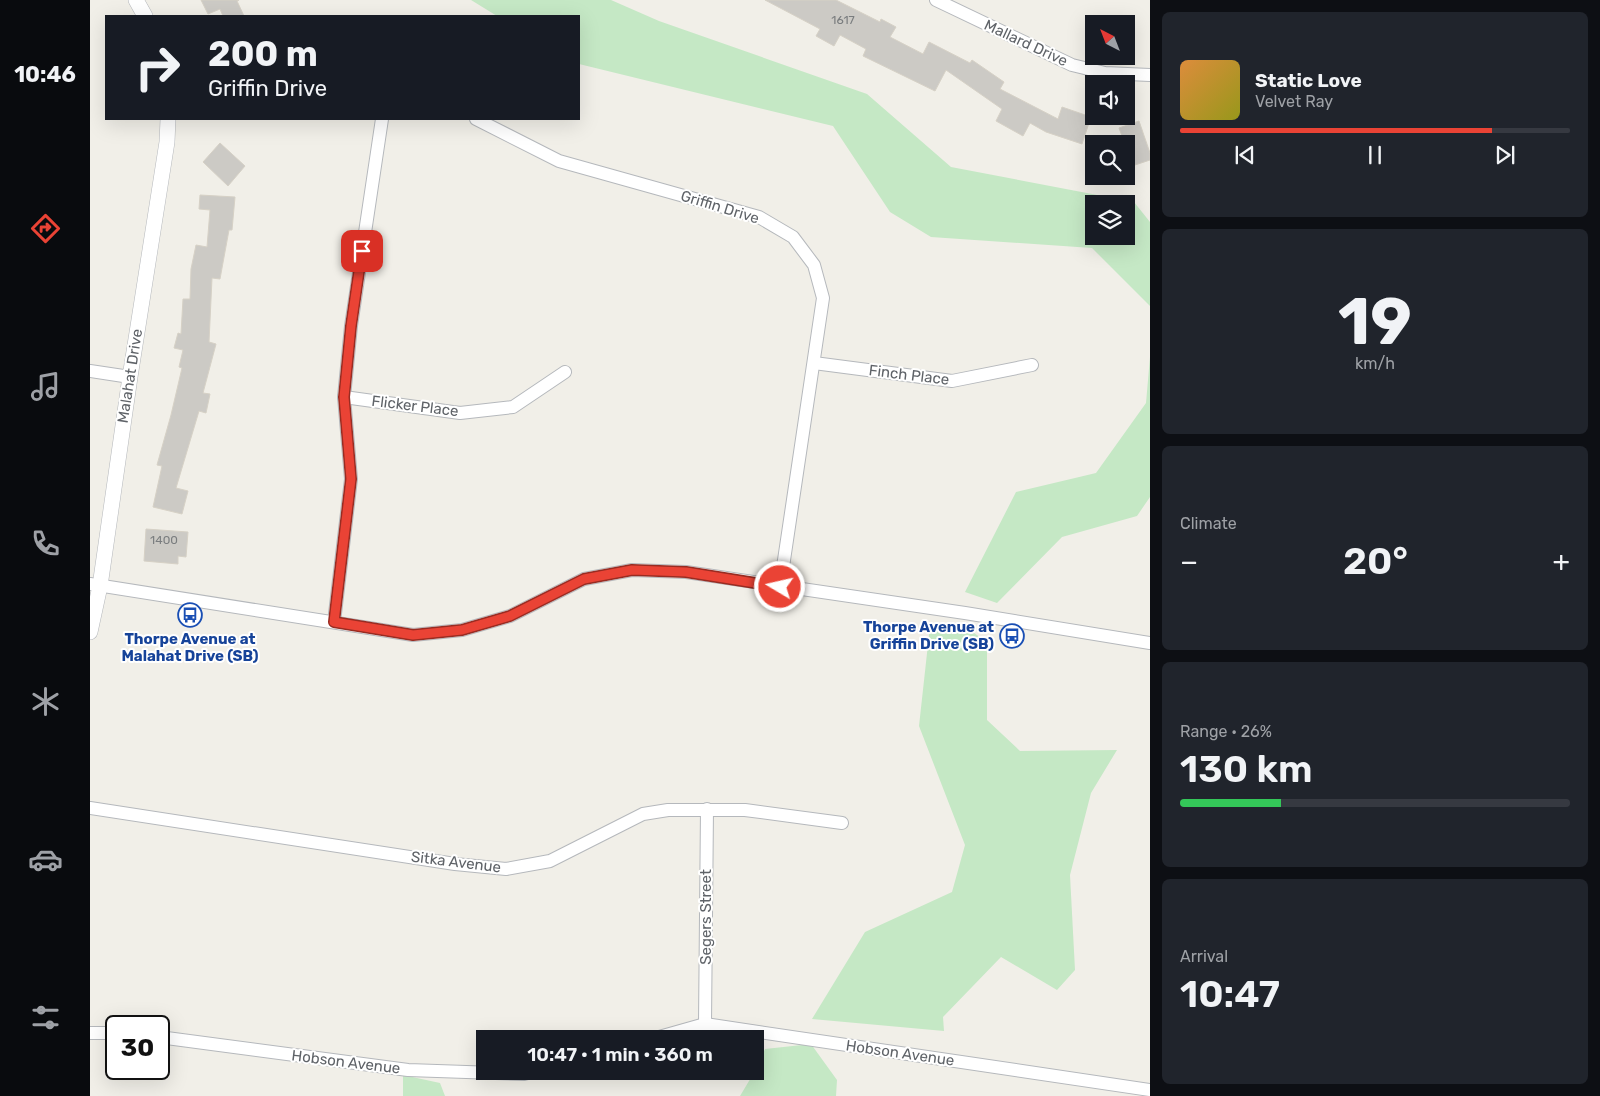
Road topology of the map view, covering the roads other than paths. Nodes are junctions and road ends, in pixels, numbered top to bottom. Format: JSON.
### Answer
{"nodes":[{"id":1,"x":136,"y":0,"type":"edge"},
{"id":2,"x":936,"y":0,"type":"edge"},
{"id":3,"x":144,"y":15,"type":"edge"},
{"id":4,"x":1150,"y":75,"type":"edge"},
{"id":5,"x":168,"y":120,"type":"edge"},
{"id":6,"x":382,"y":120,"type":"edge"},
{"id":7,"x":478,"y":120,"type":"edge"},
{"id":8,"x":814,"y":362,"type":"junction"},
{"id":9,"x":1032,"y":365,"type":"dead end"},
{"id":10,"x":90,"y":371,"type":"edge"},
{"id":11,"x":565,"y":372,"type":"dead end"},
{"id":12,"x":130,"y":377,"type":"junction"},
{"id":13,"x":344,"y":397,"type":"junction"},
{"id":14,"x":95,"y":585,"type":"edge"},
{"id":15,"x":780,"y":587,"type":"junction"},
{"id":16,"x":334,"y":622,"type":"junction"},
{"id":17,"x":90,"y":632,"type":"edge"},
{"id":18,"x":1150,"y":643,"type":"edge"},
{"id":19,"x":90,"y":808,"type":"edge"},
{"id":20,"x":707,"y":809,"type":"junction"},
{"id":21,"x":842,"y":823,"type":"dead end"},
{"id":22,"x":705,"y":1024,"type":"junction"},
{"id":23,"x":684,"y":1030,"type":"edge"},
{"id":24,"x":105,"y":1032,"type":"edge"},
{"id":25,"x":90,"y":1033,"type":"edge"},
{"id":26,"x":170,"y":1038,"type":"edge"},
{"id":27,"x":476,"y":1072,"type":"edge"},
{"id":28,"x":1150,"y":1090,"type":"edge"}],
"edges":[{"from":1,"to":3,"type":"street"},
{"from":2,"to":4,"type":"street","name":"Mallard Drive"},
{"from":5,"to":12,"type":"street","name":"Malahat Drive"},
{"from":6,"to":13,"type":"street"},
{"from":7,"to":8,"type":"street","name":"Griffin Drive"},
{"from":8,"to":9,"type":"street","name":"Finch Place"},
{"from":8,"to":15,"type":"street","name":"Griffin Drive"},
{"from":10,"to":12,"type":"street"},
{"from":11,"to":13,"type":"street","name":"Flicker Place"},
{"from":12,"to":14,"type":"street","name":"Malahat Drive"},
{"from":13,"to":16,"type":"street"},
{"from":14,"to":16,"type":"street"},
{"from":14,"to":17,"type":"street","name":"Malahat Drive"},
{"from":15,"to":16,"type":"street"},
{"from":15,"to":18,"type":"street"},
{"from":19,"to":20,"type":"street","name":"Sitka Avenue"},
{"from":20,"to":21,"type":"street","name":"Sitka Avenue"},
{"from":20,"to":22,"type":"street","name":"Segers Street"},
{"from":22,"to":23,"type":"street","name":"Hobson Avenue"},
{"from":22,"to":28,"type":"street","name":"Hobson Avenue"},
{"from":24,"to":25,"type":"street"},
{"from":26,"to":27,"type":"street","name":"Hobson Avenue"}]}
